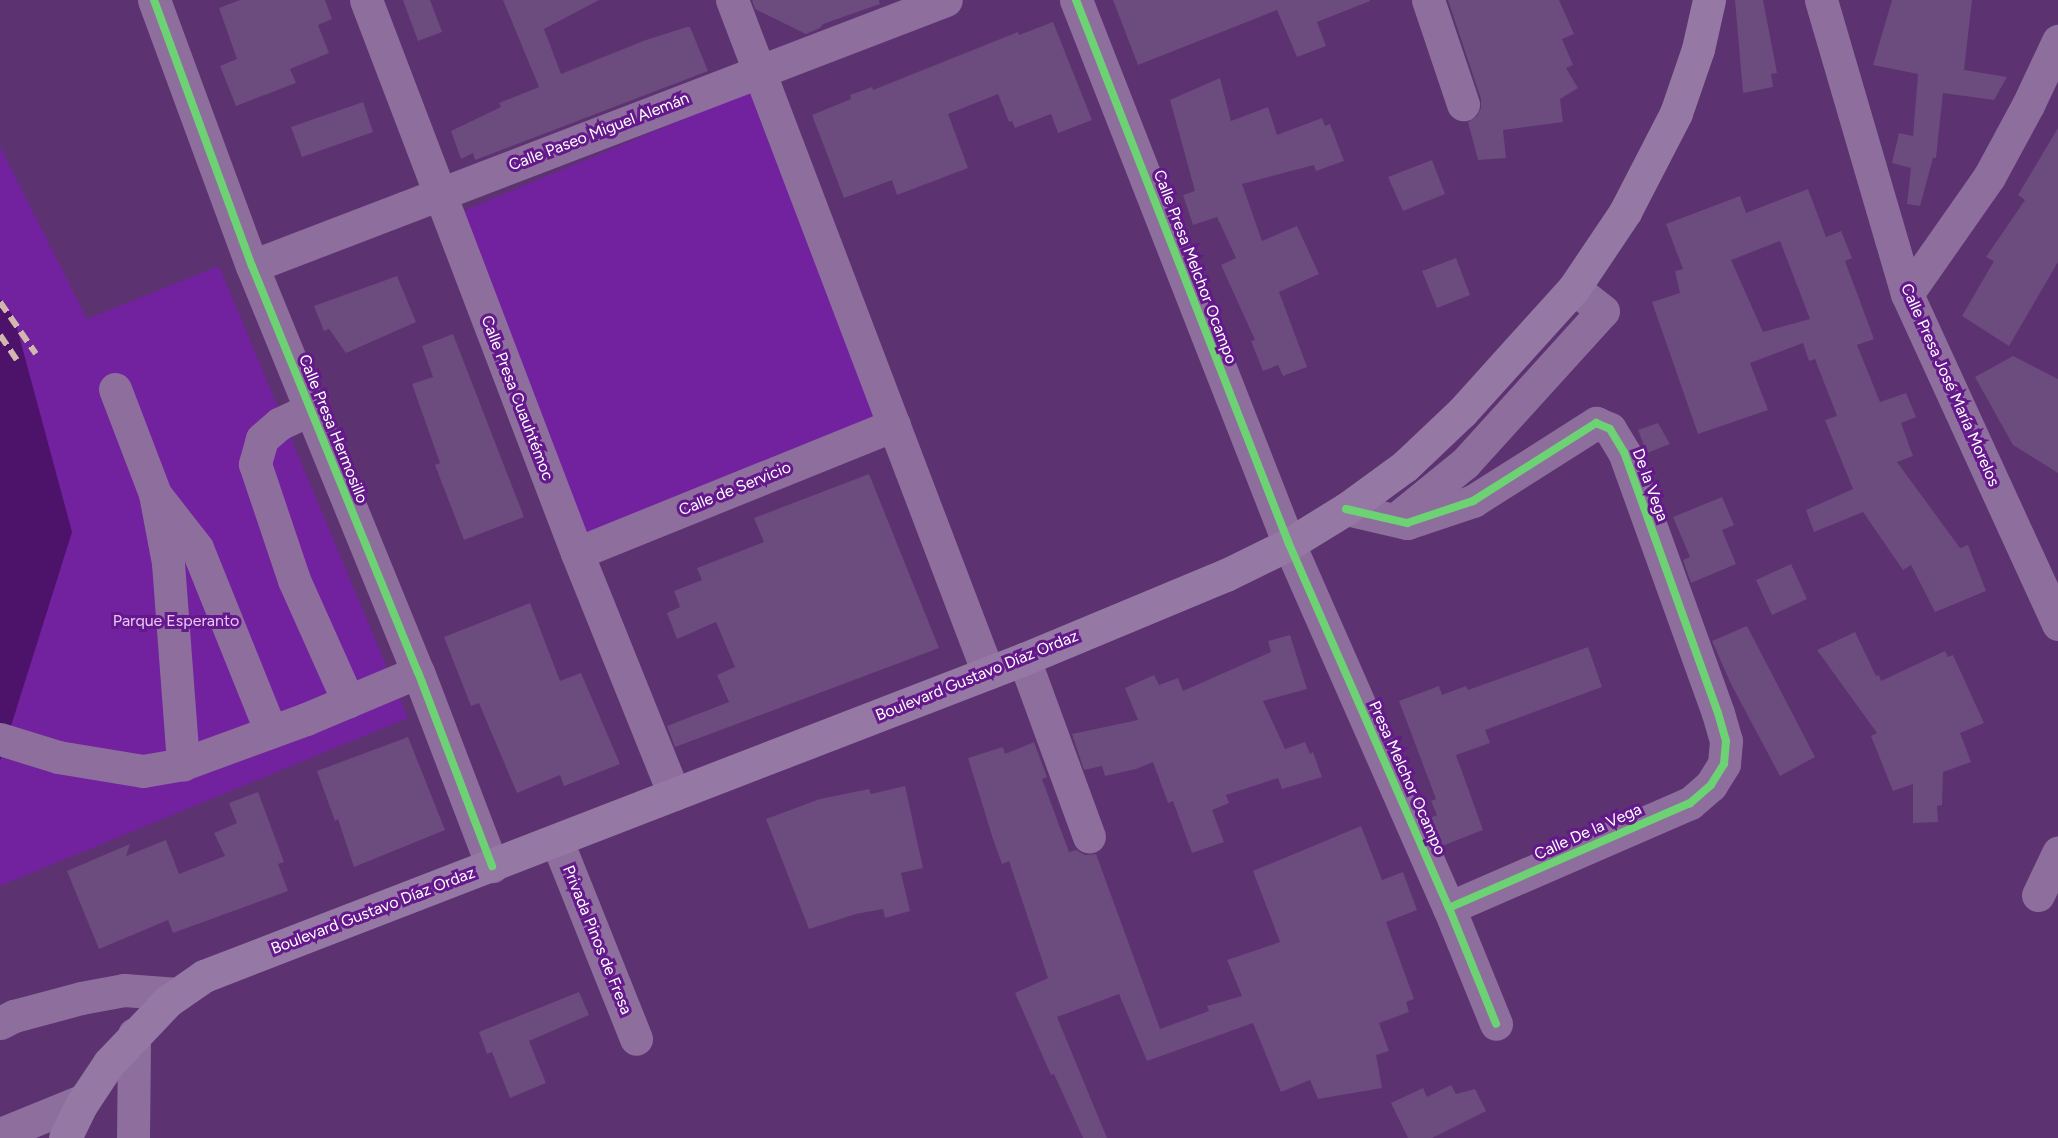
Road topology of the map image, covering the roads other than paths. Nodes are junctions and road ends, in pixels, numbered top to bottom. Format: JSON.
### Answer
{"nodes":[{"id":1,"x":154,"y":0,"type":"edge"},
{"id":2,"x":366,"y":0,"type":"edge"},
{"id":3,"x":732,"y":0,"type":"edge"},
{"id":4,"x":946,"y":0,"type":"edge"},
{"id":5,"x":1076,"y":0,"type":"edge"},
{"id":6,"x":1428,"y":0,"type":"edge"},
{"id":7,"x":1709,"y":0,"type":"edge"},
{"id":8,"x":1821,"y":0,"type":"edge"},
{"id":9,"x":2058,"y":41,"type":"edge"},
{"id":10,"x":759,"y":71,"type":"junction"},
{"id":11,"x":1463,"y":104,"type":"dead end"},
{"id":12,"x":438,"y":193,"type":"junction"},
{"id":13,"x":252,"y":266,"type":"junction"},
{"id":14,"x":1574,"y":288,"type":"junction"},
{"id":15,"x":1906,"y":294,"type":"junction"},
{"id":16,"x":115,"y":389,"type":"dead end"},
{"id":17,"x":311,"y":409,"type":"junction"},
{"id":18,"x":894,"y":424,"type":"junction"},
{"id":19,"x":155,"y":494,"type":"junction"},
{"id":20,"x":1346,"y":510,"type":"junction"},
{"id":21,"x":1394,"y":520,"type":"junction"},
{"id":22,"x":1289,"y":544,"type":"junction"},
{"id":23,"x":577,"y":553,"type":"junction"},
{"id":24,"x":2058,"y":624,"type":"edge"},
{"id":25,"x":1024,"y":659,"type":"junction"},
{"id":26,"x":418,"y":672,"type":"junction"},
{"id":27,"x":988,"y":673,"type":"junction"},
{"id":28,"x":348,"y":701,"type":"junction"},
{"id":29,"x":272,"y":732,"type":"junction"},
{"id":30,"x":0,"y":739,"type":"edge"},
{"id":31,"x":183,"y":764,"type":"junction"},
{"id":32,"x":1724,"y":764,"type":"joint"},
{"id":33,"x":674,"y":794,"type":"junction"},
{"id":34,"x":1089,"y":837,"type":"dead end"},
{"id":35,"x":557,"y":841,"type":"junction"},
{"id":36,"x":2058,"y":853,"type":"edge"},
{"id":37,"x":492,"y":866,"type":"junction"},
{"id":38,"x":2038,"y":895,"type":"dead end"},
{"id":39,"x":1449,"y":908,"type":"junction"},
{"id":40,"x":178,"y":994,"type":"junction"},
{"id":41,"x":0,"y":1023,"type":"edge"},
{"id":42,"x":1496,"y":1024,"type":"dead end"},
{"id":43,"x":134,"y":1034,"type":"junction"},
{"id":44,"x":636,"y":1039,"type":"dead end"},
{"id":45,"x":84,"y":1100,"type":"junction"},
{"id":46,"x":0,"y":1134,"type":"edge"},
{"id":47,"x":65,"y":1138,"type":"edge"},
{"id":48,"x":133,"y":1138,"type":"edge"}],
"edges":[{"from":1,"to":13,"type":"street","name":"Calle Presa Hermosillo"},
{"from":2,"to":12,"type":"street","name":"Calle Presa Cuauhtémoc"},
{"from":3,"to":10,"type":"street"},
{"from":4,"to":10,"type":"street","name":"Calle Paseo Miguel Alemán"},
{"from":5,"to":22,"type":"street","name":"Calle Presa Melchor Ocampo"},
{"from":6,"to":11,"type":"street"},
{"from":7,"to":14,"type":"main road","name":"Boulevard Gustavo Díaz Ordaz"},
{"from":8,"to":15,"type":"street","name":"Calle Presa José María Morelos"},
{"from":9,"to":15,"type":"street"},
{"from":10,"to":12,"type":"street","name":"Calle Paseo Miguel Alemán"},
{"from":10,"to":18,"type":"street"},
{"from":12,"to":13,"type":"street","name":"Calle Paseo Miguel Alemán"},
{"from":12,"to":23,"type":"street","name":"Calle Presa Cuauhtémoc"},
{"from":13,"to":17,"type":"street","name":"Calle Presa Hermosillo"},
{"from":14,"to":20,"type":"main road","name":"Boulevard Gustavo Díaz Ordaz"},
{"from":14,"to":21,"type":"street"},
{"from":15,"to":24,"type":"street","name":"Calle Presa José María Morelos"},
{"from":16,"to":19,"type":"street"},
{"from":17,"to":26,"type":"street","name":"Calle Presa Hermosillo"},
{"from":17,"to":28,"type":"street"},
{"from":18,"to":23,"type":"street","name":"Calle de Servicio"},
{"from":18,"to":27,"type":"street"},
{"from":19,"to":29,"type":"street"},
{"from":19,"to":31,"type":"street"},
{"from":20,"to":21,"type":"street","name":"De la Vega"},
{"from":20,"to":22,"type":"main road","name":"Boulevard Gustavo Díaz Ordaz"},
{"from":21,"to":32,"type":"street","name":"De la Vega"},
{"from":22,"to":25,"type":"main road","name":"Boulevard Gustavo Díaz Ordaz"},
{"from":22,"to":39,"type":"street","name":"Presa Melchor Ocampo"},
{"from":23,"to":33,"type":"street","name":"Calle Presa Cuauhtémoc"},
{"from":25,"to":27,"type":"main road","name":"Boulevard Gustavo Díaz Ordaz"},
{"from":25,"to":34,"type":"street"},
{"from":26,"to":28,"type":"street"},
{"from":26,"to":37,"type":"street","name":"Calle Presa Hermosillo"},
{"from":27,"to":33,"type":"main road","name":"Boulevard Gustavo Díaz Ordaz"},
{"from":28,"to":29,"type":"street"},
{"from":29,"to":31,"type":"street"},
{"from":30,"to":31,"type":"street"},
{"from":32,"to":39,"type":"street","name":"Calle De la Vega"},
{"from":33,"to":35,"type":"main road","name":"Boulevard Gustavo Díaz Ordaz"},
{"from":35,"to":37,"type":"main road","name":"Boulevard Gustavo Díaz Ordaz"},
{"from":35,"to":44,"type":"street","name":"Privada Pinos de Fresa"},
{"from":36,"to":38,"type":"street"},
{"from":37,"to":40,"type":"main road","name":"Boulevard Gustavo Díaz Ordaz"},
{"from":39,"to":42,"type":"street","name":"Presa Melchor Ocampo"},
{"from":40,"to":41,"type":"street"},
{"from":40,"to":43,"type":"main road","name":"Boulevard Gustavo Díaz Ordaz"},
{"from":43,"to":45,"type":"main road","name":"Boulevard Gustavo Díaz Ordaz"},
{"from":43,"to":48,"type":"street"},
{"from":45,"to":46,"type":"street"},
{"from":45,"to":47,"type":"main road","name":"Boulevard Gustavo Díaz Ordaz"}]}
